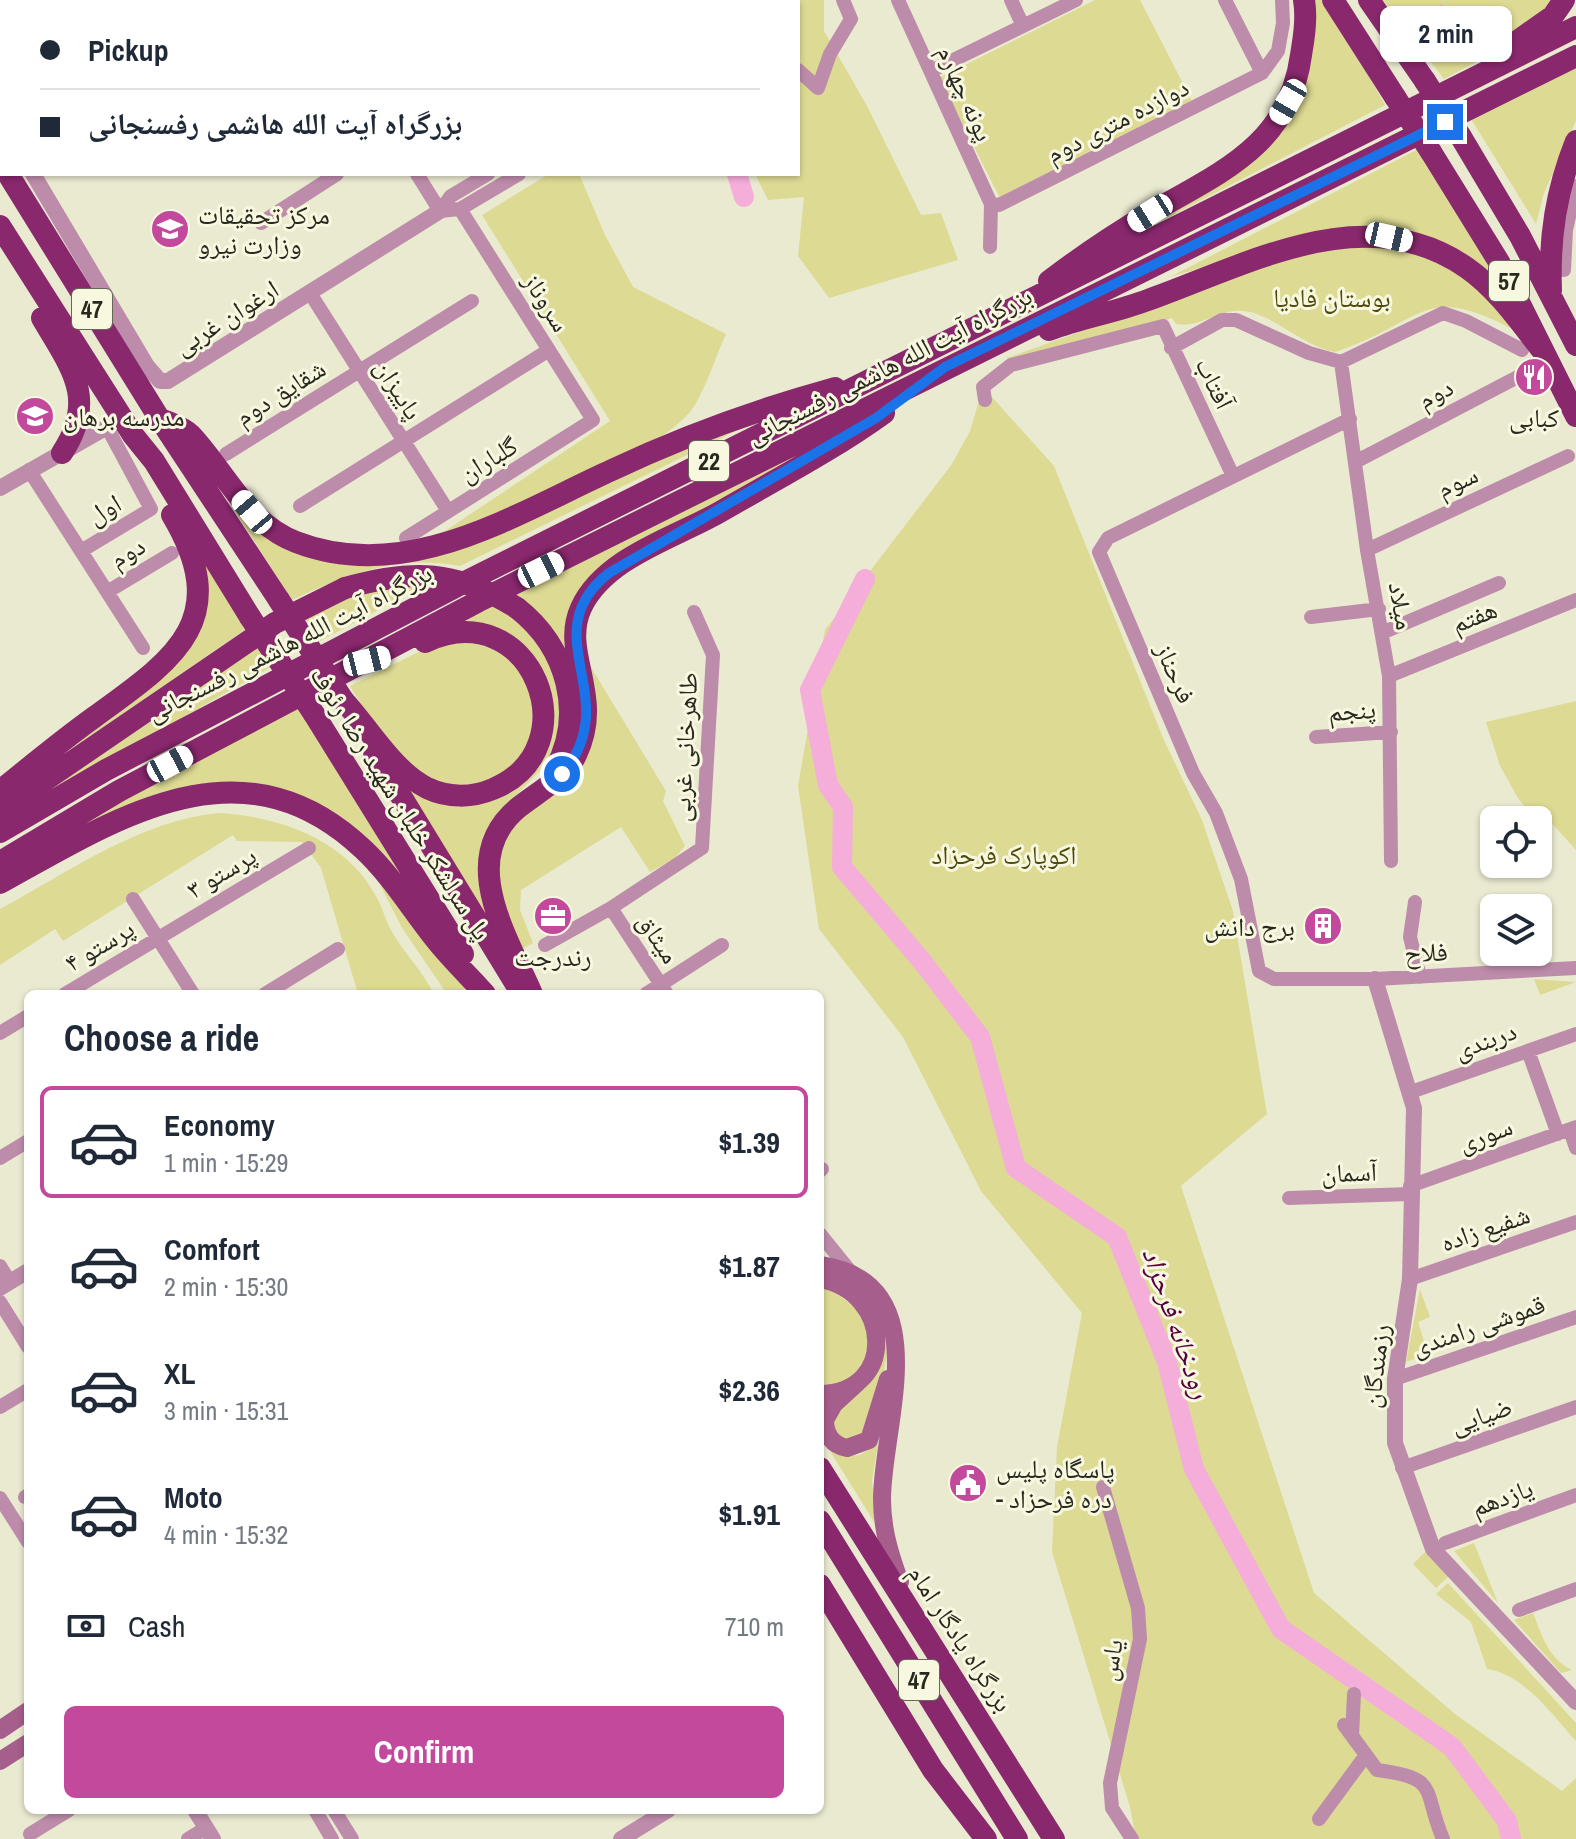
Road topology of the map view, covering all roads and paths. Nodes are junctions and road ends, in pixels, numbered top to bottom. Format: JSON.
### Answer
{"nodes":[{"id":1,"x":843,"y":0,"type":"edge"},
{"id":2,"x":898,"y":0,"type":"edge"},
{"id":3,"x":1011,"y":0,"type":"edge"},
{"id":4,"x":1076,"y":0,"type":"edge"},
{"id":5,"x":1225,"y":0,"type":"edge"},
{"id":6,"x":1282,"y":0,"type":"edge"},
{"id":7,"x":1304,"y":0,"type":"edge"},
{"id":8,"x":1333,"y":0,"type":"edge"},
{"id":9,"x":1369,"y":0,"type":"edge"},
{"id":10,"x":1380,"y":0,"type":"edge"},
{"id":11,"x":1564,"y":0,"type":"edge"},
{"id":12,"x":1023,"y":26,"type":"junction"},
{"id":13,"x":1576,"y":27,"type":"edge"},
{"id":14,"x":1406,"y":53,"type":"junction"},
{"id":15,"x":1576,"y":56,"type":"edge"},
{"id":16,"x":931,"y":71,"type":"junction"},
{"id":17,"x":800,"y":72,"type":"edge"},
{"id":18,"x":1262,"y":73,"type":"junction"},
{"id":19,"x":1425,"y":104,"type":"junction"},
{"id":20,"x":1574,"y":152,"type":"edge"},
{"id":21,"x":9,"y":176,"type":"edge"},
{"id":22,"x":34,"y":176,"type":"edge"},
{"id":23,"x":334,"y":176,"type":"edge"},
{"id":24,"x":418,"y":176,"type":"edge"},
{"id":25,"x":485,"y":176,"type":"edge"},
{"id":26,"x":516,"y":176,"type":"edge"},
{"id":27,"x":1576,"y":186,"type":"edge"},
{"id":28,"x":991,"y":204,"type":"junction"},
{"id":29,"x":460,"y":209,"type":"junction"},
{"id":30,"x":440,"y":211,"type":"junction"},
{"id":31,"x":261,"y":223,"type":"dead end"},
{"id":32,"x":0,"y":226,"type":"edge"},
{"id":33,"x":990,"y":247,"type":"dead end"},
{"id":34,"x":1561,"y":278,"type":"edge"},
{"id":35,"x":310,"y":293,"type":"junction"},
{"id":36,"x":472,"y":301,"type":"dead end"},
{"id":37,"x":1006,"y":314,"type":"junction"},
{"id":38,"x":1576,"y":345,"type":"edge"},
{"id":39,"x":1171,"y":348,"type":"junction"},
{"id":40,"x":549,"y":350,"type":"junction"},
{"id":41,"x":1533,"y":356,"type":"junction"},
{"id":42,"x":1341,"y":362,"type":"junction"},
{"id":43,"x":945,"y":367,"type":"junction"},
{"id":44,"x":360,"y":371,"type":"junction"},
{"id":45,"x":882,"y":375,"type":"junction"},
{"id":46,"x":985,"y":400,"type":"dead end"},
{"id":47,"x":1576,"y":416,"type":"edge"},
{"id":48,"x":159,"y":418,"type":"junction"},
{"id":49,"x":1350,"y":419,"type":"junction"},
{"id":50,"x":593,"y":420,"type":"joint"},
{"id":51,"x":107,"y":427,"type":"joint"},
{"id":52,"x":133,"y":435,"type":"junction"},
{"id":53,"x":404,"y":441,"type":"junction"},
{"id":54,"x":62,"y":453,"type":"junction"},
{"id":55,"x":226,"y":454,"type":"dead end"},
{"id":56,"x":1568,"y":456,"type":"dead end"},
{"id":57,"x":1357,"y":461,"type":"junction"},
{"id":58,"x":29,"y":470,"type":"junction"},
{"id":59,"x":1233,"y":476,"type":"junction"},
{"id":60,"x":0,"y":488,"type":"edge"},
{"id":61,"x":300,"y":506,"type":"dead end"},
{"id":62,"x":448,"y":511,"type":"junction"},
{"id":63,"x":406,"y":538,"type":"dead end"},
{"id":64,"x":1367,"y":550,"type":"junction"},
{"id":65,"x":81,"y":551,"type":"junction"},
{"id":66,"x":172,"y":553,"type":"dead end"},
{"id":67,"x":1499,"y":583,"type":"dead end"},
{"id":68,"x":107,"y":592,"type":"junction"},
{"id":69,"x":1576,"y":600,"type":"edge"},
{"id":70,"x":1379,"y":609,"type":"junction"},
{"id":71,"x":694,"y":612,"type":"dead end"},
{"id":72,"x":1311,"y":617,"type":"dead end"},
{"id":73,"x":1384,"y":632,"type":"junction"},
{"id":74,"x":143,"y":648,"type":"dead end"},
{"id":75,"x":367,"y":661,"type":"junction"},
{"id":76,"x":1389,"y":676,"type":"junction"},
{"id":77,"x":343,"y":700,"type":"junction"},
{"id":78,"x":1391,"y":732,"type":"junction"},
{"id":79,"x":1316,"y":737,"type":"dead end"},
{"id":80,"x":544,"y":788,"type":"junction"},
{"id":81,"x":0,"y":791,"type":"edge"},
{"id":82,"x":0,"y":811,"type":"edge"},
{"id":83,"x":0,"y":832,"type":"edge"},
{"id":84,"x":309,"y":848,"type":"dead end"},
{"id":85,"x":1391,"y":861,"type":"dead end"},
{"id":86,"x":0,"y":862,"type":"edge"},
{"id":87,"x":0,"y":883,"type":"edge"},
{"id":88,"x":133,"y":899,"type":"dead end"},
{"id":89,"x":1415,"y":902,"type":"dead end"},
{"id":90,"x":611,"y":908,"type":"junction"},
{"id":91,"x":158,"y":938,"type":"junction"},
{"id":92,"x":545,"y":945,"type":"dead end"},
{"id":93,"x":722,"y":945,"type":"dead end"},
{"id":94,"x":338,"y":949,"type":"dead end"},
{"id":95,"x":1576,"y":968,"type":"edge"},
{"id":96,"x":1420,"y":977,"type":"junction"},
{"id":97,"x":1375,"y":979,"type":"junction"},
{"id":98,"x":664,"y":989,"type":"edge"},
{"id":99,"x":72,"y":990,"type":"edge"},
{"id":100,"x":190,"y":990,"type":"edge"},
{"id":101,"x":271,"y":990,"type":"edge"},
{"id":102,"x":484,"y":990,"type":"edge"},
{"id":103,"x":485,"y":990,"type":"edge"},
{"id":104,"x":519,"y":990,"type":"edge"},
{"id":105,"x":530,"y":990,"type":"edge"},
{"id":106,"x":24,"y":1018,"type":"edge"},
{"id":107,"x":0,"y":1033,"type":"edge"},
{"id":108,"x":1576,"y":1034,"type":"edge"},
{"id":109,"x":1528,"y":1051,"type":"junction"},
{"id":110,"x":1411,"y":1092,"type":"junction"},
{"id":111,"x":1568,"y":1130,"type":"edge"},
{"id":112,"x":24,"y":1143,"type":"edge"},
{"id":113,"x":1576,"y":1148,"type":"edge"},
{"id":114,"x":0,"y":1158,"type":"edge"},
{"id":115,"x":1410,"y":1190,"type":"junction"},
{"id":116,"x":1289,"y":1198,"type":"dead end"},
{"id":117,"x":1576,"y":1222,"type":"edge"},
{"id":118,"x":824,"y":1239,"type":"edge"},
{"id":119,"x":0,"y":1266,"type":"edge"},
{"id":120,"x":824,"y":1266,"type":"edge"},
{"id":121,"x":24,"y":1273,"type":"edge"},
{"id":122,"x":854,"y":1276,"type":"junction"},
{"id":123,"x":1410,"y":1279,"type":"junction"},
{"id":124,"x":824,"y":1280,"type":"edge"},
{"id":125,"x":5,"y":1285,"type":"edge"},
{"id":126,"x":0,"y":1302,"type":"edge"},
{"id":127,"x":1576,"y":1317,"type":"edge"},
{"id":128,"x":892,"y":1337,"type":"junction"},
{"id":129,"x":24,"y":1341,"type":"edge"},
{"id":130,"x":1395,"y":1379,"type":"junction"},
{"id":131,"x":857,"y":1383,"type":"junction"},
{"id":132,"x":24,"y":1392,"type":"edge"},
{"id":133,"x":824,"y":1393,"type":"edge"},
{"id":134,"x":0,"y":1407,"type":"edge"},
{"id":135,"x":1576,"y":1407,"type":"edge"},
{"id":136,"x":1402,"y":1468,"type":"junction"},
{"id":137,"x":824,"y":1474,"type":"edge"},
{"id":138,"x":1103,"y":1487,"type":"dead end"},
{"id":139,"x":1576,"y":1495,"type":"edge"},
{"id":140,"x":0,"y":1498,"type":"edge"},
{"id":141,"x":824,"y":1527,"type":"edge"},
{"id":142,"x":24,"y":1536,"type":"edge"},
{"id":143,"x":1445,"y":1543,"type":"dead end"},
{"id":144,"x":1576,"y":1589,"type":"edge"},
{"id":145,"x":824,"y":1592,"type":"edge"},
{"id":146,"x":1519,"y":1610,"type":"dead end"},
{"id":147,"x":916,"y":1622,"type":"junction"},
{"id":148,"x":1354,"y":1694,"type":"dead end"},
{"id":149,"x":1576,"y":1702,"type":"edge"},
{"id":150,"x":24,"y":1714,"type":"edge"},
{"id":151,"x":0,"y":1730,"type":"edge"},
{"id":152,"x":24,"y":1746,"type":"edge"},
{"id":153,"x":1366,"y":1755,"type":"junction"},
{"id":154,"x":0,"y":1761,"type":"edge"},
{"id":155,"x":62,"y":1814,"type":"edge"},
{"id":156,"x":198,"y":1814,"type":"edge"},
{"id":157,"x":317,"y":1814,"type":"edge"},
{"id":158,"x":336,"y":1814,"type":"edge"},
{"id":159,"x":660,"y":1814,"type":"edge"},
{"id":160,"x":1319,"y":1819,"type":"dead end"},
{"id":161,"x":30,"y":1834,"type":"dead end"},
{"id":162,"x":210,"y":1834,"type":"edge"},
{"id":163,"x":1438,"y":1837,"type":"edge"},
{"id":164,"x":188,"y":1839,"type":"edge"},
{"id":165,"x":332,"y":1839,"type":"edge"},
{"id":166,"x":352,"y":1839,"type":"edge"},
{"id":167,"x":621,"y":1839,"type":"edge"},
{"id":168,"x":986,"y":1839,"type":"edge"},
{"id":169,"x":1017,"y":1839,"type":"edge"},
{"id":170,"x":1054,"y":1839,"type":"edge"},
{"id":171,"x":1132,"y":1839,"type":"edge"}],
"edges":[{"from":1,"to":17,"type":"street"},
{"from":2,"to":16,"type":"street","name":"پونه چهارم"},
{"from":3,"to":12,"type":"street"},
{"from":4,"to":12,"type":"street"},
{"from":5,"to":18,"type":"street"},
{"from":6,"to":18,"type":"street"},
{"from":7,"to":37,"type":"highway"},
{"from":8,"to":41,"type":"highway","number":"57","bridge":true},
{"from":9,"to":14,"type":"highway","number":"57"},
{"from":10,"to":14,"type":"highway"},
{"from":11,"to":19,"type":"highway"},
{"from":12,"to":16,"type":"street"},
{"from":13,"to":19,"type":"highway","number":"22"},
{"from":14,"to":34,"type":"highway","number":"57","bridge":true},
{"from":15,"to":43,"type":"highway","name":"بزرگراه آیت الله هاشمی رفسنجانی","number":"22"},
{"from":16,"to":28,"type":"street","name":"پونه چهارم"},
{"from":18,"to":28,"type":"street","name":"دوازده متری دوم"},
{"from":19,"to":37,"type":"highway","name":"بزرگراه آیت الله هاشمی رفسنجانی","number":"22"},
{"from":20,"to":34,"type":"highway"},
{"from":21,"to":48,"type":"highway","number":"47"},
{"from":22,"to":35,"type":"street","name":"ارغوان غربی"},
{"from":23,"to":31,"type":"street"},
{"from":24,"to":30,"type":"street"},
{"from":25,"to":30,"type":"street","name":"ارغوان غربی"},
{"from":26,"to":29,"type":"street","name":"ارغوان غربی"},
{"from":27,"to":34,"type":"street"},
{"from":28,"to":33,"type":"street"},
{"from":29,"to":30,"type":"street","name":"ارغوان غربی"},
{"from":29,"to":40,"type":"street","name":"سروناز"},
{"from":30,"to":35,"type":"street","name":"ارغوان غربی"},
{"from":32,"to":52,"type":"highway","number":"47"},
{"from":32,"to":54,"type":"highway"},
{"from":34,"to":38,"type":"highway","number":"57"},
{"from":35,"to":44,"type":"street","name":"پاییزان"},
{"from":36,"to":44,"type":"street","name":"شقایق دوم"},
{"from":37,"to":45,"type":"highway","name":"بزرگراه آیت الله هاشمی رفسنجانی","number":"22"},
{"from":39,"to":42,"type":"street","name":"آفتاب"},
{"from":39,"to":46,"type":"street"},
{"from":39,"to":59,"type":"street","name":"آفتاب"},
{"from":40,"to":50,"type":"street","name":"سروناز"},
{"from":40,"to":53,"type":"street"},
{"from":41,"to":42,"type":"street"},
{"from":41,"to":43,"type":"highway"},
{"from":41,"to":47,"type":"highway","number":"57"},
{"from":41,"to":57,"type":"street","name":"دوم"},
{"from":42,"to":49,"type":"street","name":"میلاد"},
{"from":43,"to":75,"type":"highway","name":"بزرگراه آیت الله هاشمی رفسنجانی","number":"22"},
{"from":43,"to":80,"type":"highway"},
{"from":44,"to":53,"type":"street","name":"پاییزان"},
{"from":44,"to":55,"type":"street","name":"شقایق دوم"},
{"from":45,"to":48,"type":"highway"},
{"from":45,"to":83,"type":"highway","name":"بزرگراه آیت الله هاشمی رفسنجانی","number":"22"},
{"from":48,"to":77,"type":"highway","name":"پل سرلشکر خلبان شهید رضا رئوف","number":"47","bridge":true},
{"from":49,"to":57,"type":"street","name":"میلاد"},
{"from":49,"to":59,"type":"street","name":"فرحناز"},
{"from":50,"to":62,"type":"street","name":"گلباران"},
{"from":51,"to":54,"type":"street"},
{"from":51,"to":65,"type":"street","name":"اول"},
{"from":52,"to":81,"type":"highway"},
{"from":52,"to":103,"type":"highway","name":"پل سرلشکر خلبان شهید رضا رئوف","number":"47","bridge":true},
{"from":53,"to":61,"type":"street"},
{"from":53,"to":62,"type":"street","name":"پاییزان"},
{"from":54,"to":58,"type":"street"},
{"from":56,"to":64,"type":"street","name":"سوم"},
{"from":57,"to":64,"type":"street","name":"میلاد"},
{"from":58,"to":60,"type":"street"},
{"from":58,"to":65,"type":"street"},
{"from":59,"to":97,"type":"street","name":"فرحناز"},
{"from":62,"to":63,"type":"street","name":"گلباران"},
{"from":64,"to":70,"type":"street","name":"میلاد"},
{"from":65,"to":68,"type":"street"},
{"from":66,"to":68,"type":"street","name":"دوم"},
{"from":67,"to":73,"type":"street"},
{"from":68,"to":74,"type":"street"},
{"from":69,"to":76,"type":"street","name":"هفتم"},
{"from":70,"to":72,"type":"street"},
{"from":70,"to":73,"type":"street","name":"میلاد"},
{"from":71,"to":90,"type":"street","name":"طاهرخانی غربی"},
{"from":73,"to":76,"type":"street","name":"میلاد"},
{"from":75,"to":77,"type":"highway"},
{"from":75,"to":86,"type":"highway","name":"بزرگراه آیت الله هاشمی رفسنجانی","number":"22"},
{"from":76,"to":78,"type":"street","name":"میلاد"},
{"from":77,"to":104,"type":"highway","name":"پل سرلشکر خلبان شهید رضا رئوف","number":"47"},
{"from":78,"to":79,"type":"street","name":"پنجم"},
{"from":78,"to":85,"type":"street","name":"میلاد"},
{"from":80,"to":82,"type":"highway","bridge":true},
{"from":80,"to":105,"type":"highway"},
{"from":84,"to":91,"type":"street","name":"پرستو ۳"},
{"from":87,"to":102,"type":"highway"},
{"from":88,"to":91,"type":"street"},
{"from":89,"to":96,"type":"street"},
{"from":90,"to":92,"type":"street","name":"طاهرخانی غربی"},
{"from":90,"to":98,"type":"street","name":"میثاق"},
{"from":91,"to":99,"type":"street","name":"پرستو ۴"},
{"from":91,"to":100,"type":"street"},
{"from":93,"to":98,"type":"street"},
{"from":94,"to":101,"type":"street"},
{"from":95,"to":96,"type":"street","name":"فلاح"},
{"from":96,"to":97,"type":"street","name":"فلاح"},
{"from":97,"to":110,"type":"street","name":"رزمندگان"},
{"from":106,"to":107,"type":"street"},
{"from":108,"to":109,"type":"street","name":"دربندی"},
{"from":109,"to":110,"type":"street","name":"دربندی"},
{"from":109,"to":111,"type":"street"},
{"from":110,"to":115,"type":"street","name":"رزمندگان"},
{"from":111,"to":113,"type":"street"},
{"from":111,"to":115,"type":"street","name":"سوری"},
{"from":112,"to":114,"type":"street"},
{"from":115,"to":116,"type":"street","name":"آسمان"},
{"from":115,"to":123,"type":"street","name":"رزمندگان"},
{"from":117,"to":123,"type":"street","name":"شفیع زاده"},
{"from":118,"to":122,"type":"street"},
{"from":119,"to":125,"type":"street"},
{"from":120,"to":122,"type":"main road"},
{"from":121,"to":125,"type":"street"},
{"from":122,"to":128,"type":"main road"},
{"from":123,"to":130,"type":"street","name":"رزمندگان"},
{"from":124,"to":131,"type":"main road"},
{"from":126,"to":129,"type":"street"},
{"from":127,"to":130,"type":"street","name":"قموشی رامندی"},
{"from":128,"to":131,"type":"main road"},
{"from":128,"to":147,"type":"main road"},
{"from":130,"to":136,"type":"street","name":"رزمندگان"},
{"from":131,"to":133,"type":"main road"},
{"from":132,"to":134,"type":"street"},
{"from":135,"to":136,"type":"street","name":"ضیایی"},
{"from":136,"to":149,"type":"street","name":"رزمندگان"},
{"from":137,"to":147,"type":"highway","name":"بزرگراه یادگار امام","number":"47"},
{"from":138,"to":171,"type":"street","name":"یاس"},
{"from":139,"to":143,"type":"street","name":"یازدهم"},
{"from":140,"to":142,"type":"street"},
{"from":141,"to":169,"type":"highway","number":"47"},
{"from":144,"to":146,"type":"street"},
{"from":145,"to":168,"type":"highway"},
{"from":147,"to":170,"type":"highway","name":"بزرگراه یادگار امام","number":"47"},
{"from":148,"to":153,"type":"street"},
{"from":150,"to":151,"type":"main road"},
{"from":152,"to":154,"type":"main road"},
{"from":153,"to":160,"type":"street"},
{"from":153,"to":163,"type":"street"},
{"from":155,"to":161,"type":"street"},
{"from":156,"to":162,"type":"street"},
{"from":157,"to":165,"type":"street"},
{"from":158,"to":166,"type":"street"},
{"from":159,"to":167,"type":"street"},
{"from":162,"to":164,"type":"street"}]}
